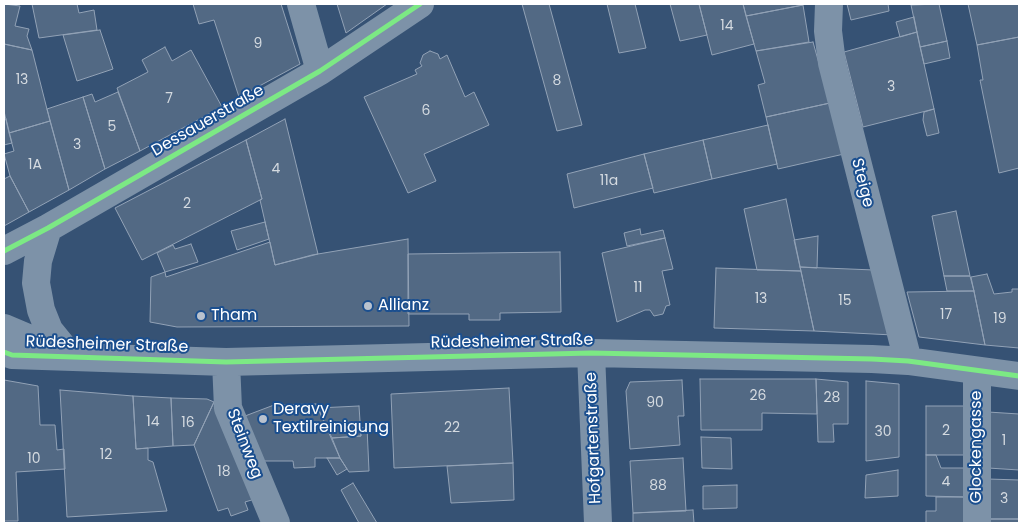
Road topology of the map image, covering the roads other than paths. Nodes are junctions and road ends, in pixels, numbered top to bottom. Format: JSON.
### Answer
{"nodes":[{"id":1,"x":301,"y":4,"type":"edge"},
{"id":2,"x":420,"y":4,"type":"edge"},
{"id":3,"x":829,"y":4,"type":"edge"},
{"id":4,"x":320,"y":71,"type":"junction"},
{"id":5,"x":48,"y":228,"type":"junction"},
{"id":6,"x":4,"y":251,"type":"edge"},
{"id":7,"x":4,"y":328,"type":"edge"},
{"id":8,"x":4,"y":352,"type":"edge"},
{"id":9,"x":591,"y":353,"type":"junction"},
{"id":10,"x":71,"y":357,"type":"junction"},
{"id":11,"x":908,"y":361,"type":"junction"},
{"id":12,"x":226,"y":362,"type":"junction"},
{"id":13,"x":977,"y":371,"type":"junction"},
{"id":14,"x":1019,"y":376,"type":"edge"},
{"id":15,"x":276,"y":523,"type":"edge"},
{"id":16,"x":598,"y":523,"type":"edge"},
{"id":17,"x":977,"y":523,"type":"edge"}],
"edges":[{"from":1,"to":4,"type":"street"},
{"from":2,"to":4,"type":"street","name":"Dessauerstraße"},
{"from":3,"to":11,"type":"street","name":"Steige"},
{"from":4,"to":5,"type":"street","name":"Dessauerstraße"},
{"from":5,"to":6,"type":"street","name":"Dessauerstraße"},
{"from":5,"to":10,"type":"street"},
{"from":7,"to":10,"type":"street","name":"Rüdesheimer Straße"},
{"from":8,"to":10,"type":"street","name":"Rüdesheimer Straße"},
{"from":9,"to":11,"type":"street","name":"Rüdesheimer Straße"},
{"from":9,"to":12,"type":"street","name":"Rüdesheimer Straße"},
{"from":9,"to":16,"type":"street","name":"Hofgartenstraße"},
{"from":10,"to":12,"type":"street","name":"Rüdesheimer Straße"},
{"from":11,"to":13,"type":"street","name":"Rüdesheimer Straße"},
{"from":12,"to":15,"type":"street","name":"Steinweg"},
{"from":13,"to":14,"type":"street","name":"Rüdesheimer Straße"},
{"from":13,"to":17,"type":"street","name":"Glockengasse"}]}
